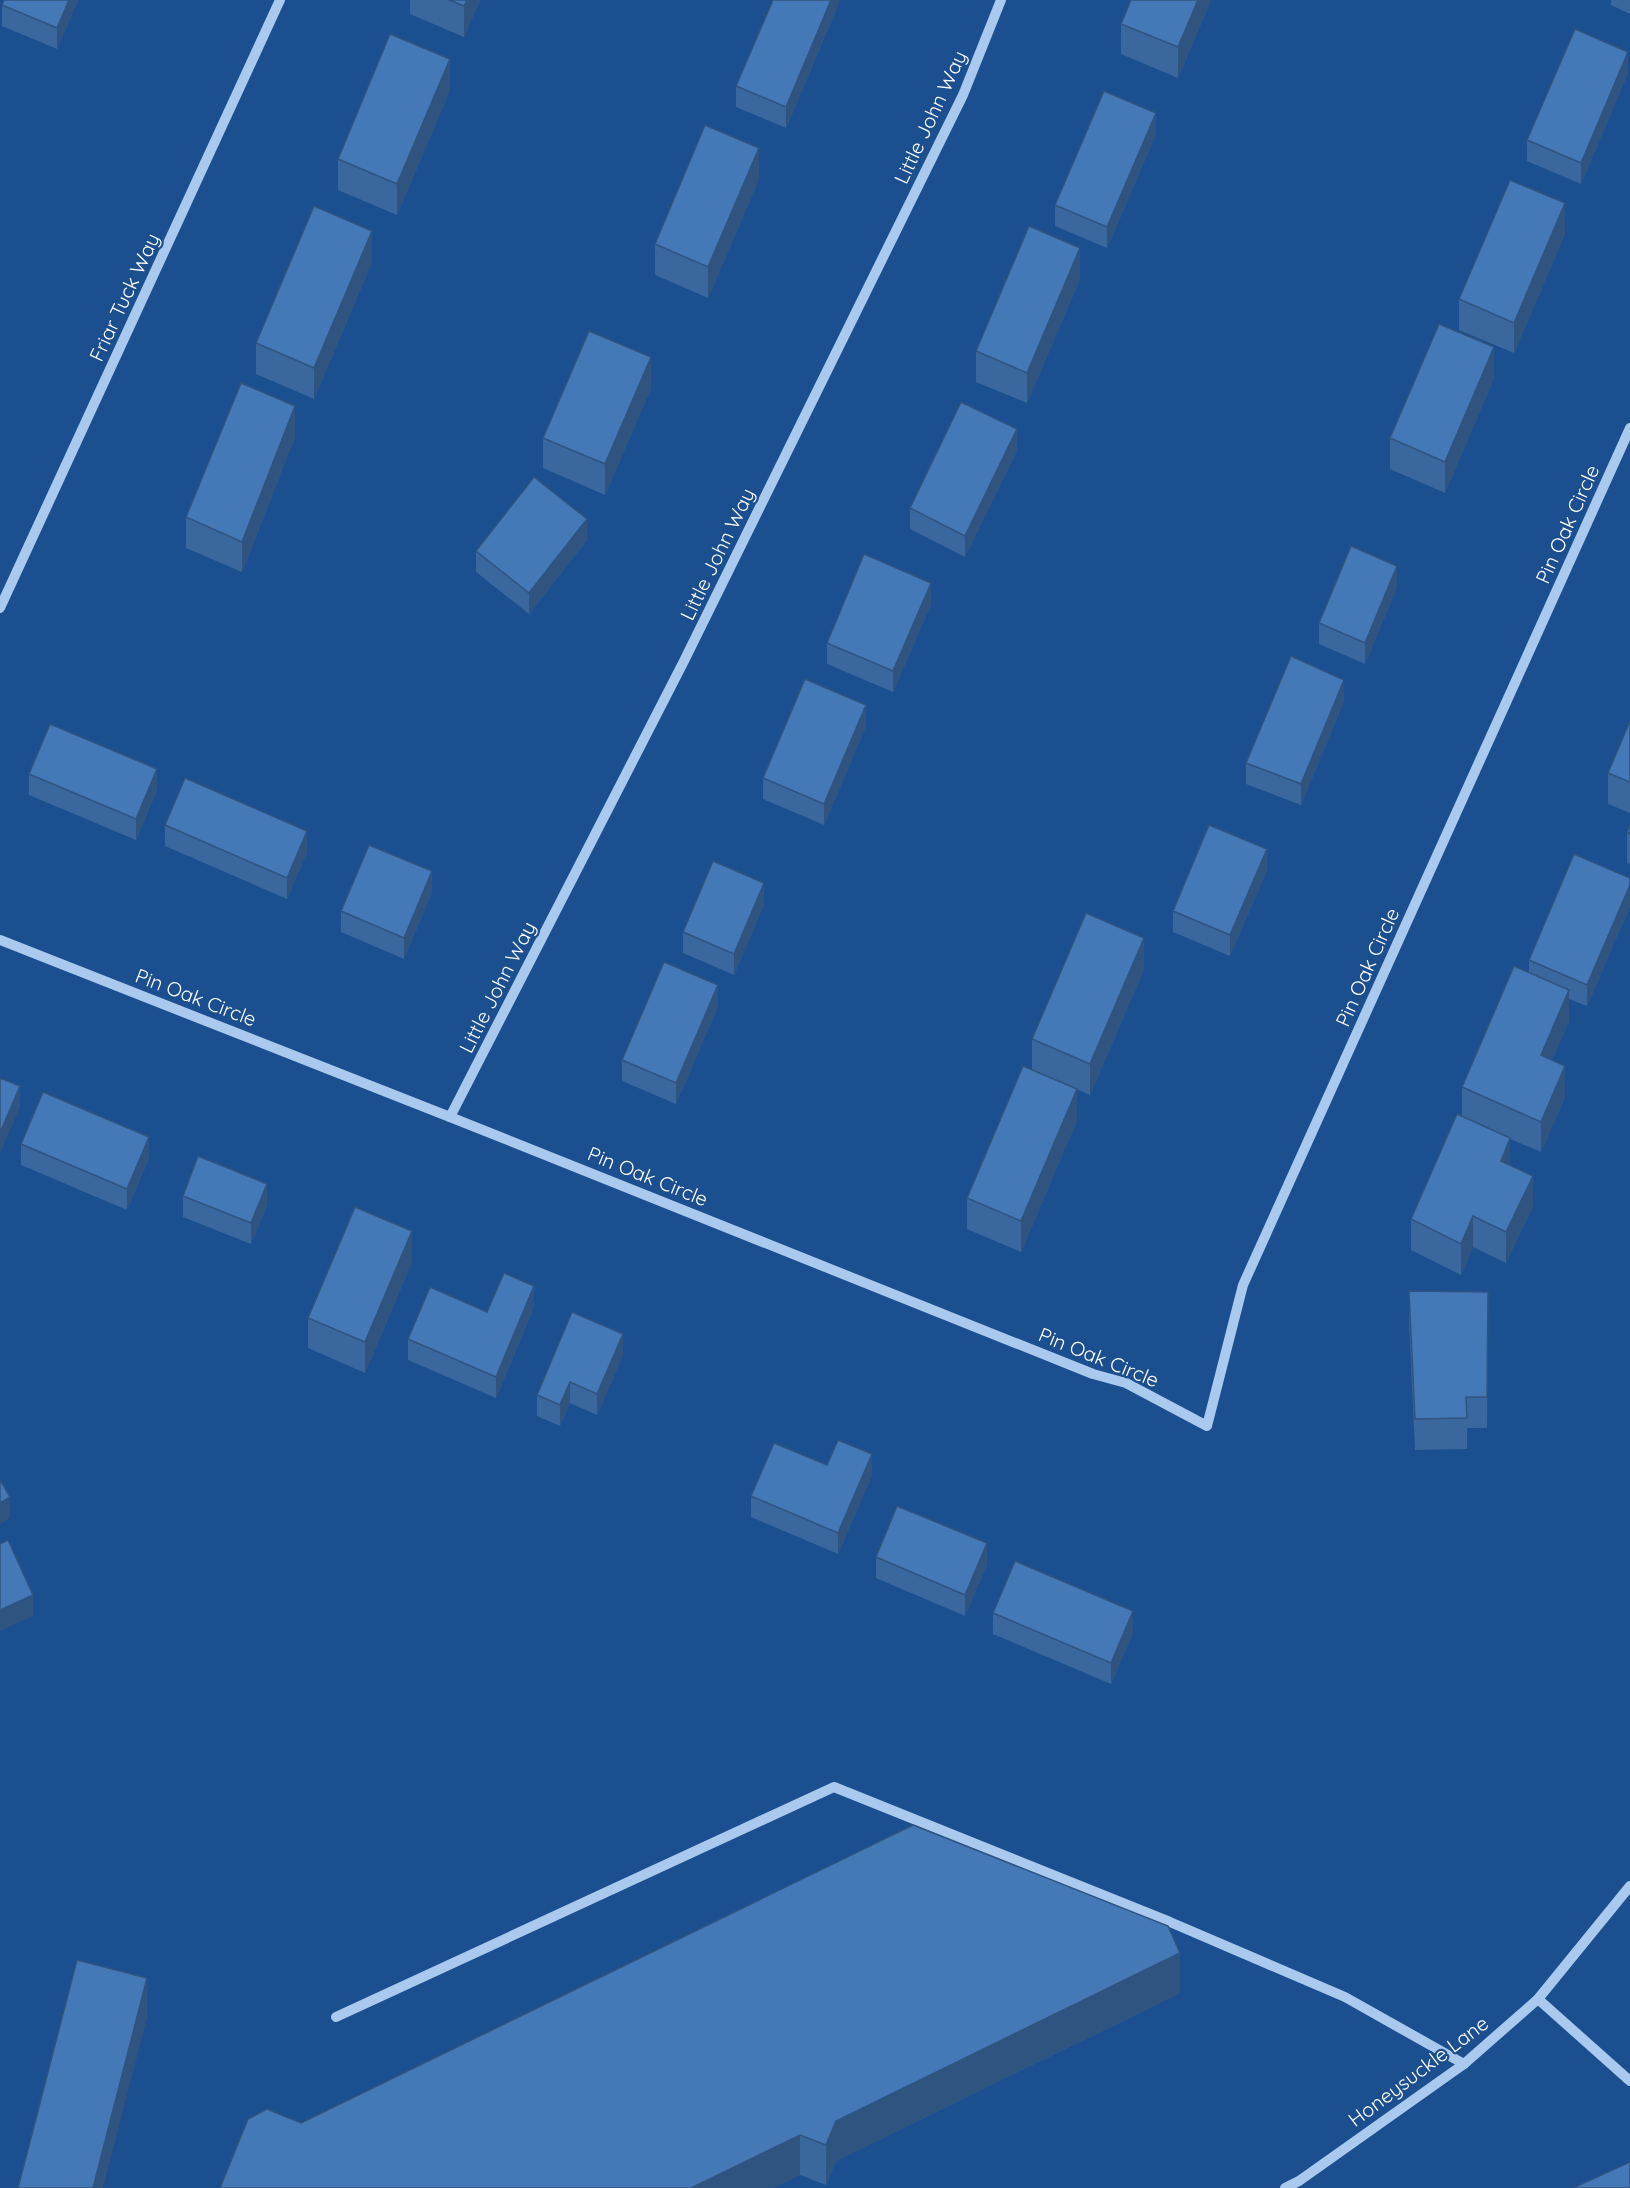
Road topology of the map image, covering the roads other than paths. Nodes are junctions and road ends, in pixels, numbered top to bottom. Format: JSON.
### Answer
{"nodes":[{"id":1,"x":280,"y":0,"type":"edge"},
{"id":2,"x":1001,"y":0,"type":"edge"},
{"id":3,"x":1630,"y":428,"type":"edge"},
{"id":4,"x":0,"y":608,"type":"edge"},
{"id":5,"x":0,"y":940,"type":"edge"},
{"id":6,"x":450,"y":1117,"type":"junction"},
{"id":7,"x":1630,"y":1886,"type":"edge"},
{"id":8,"x":1538,"y":1999,"type":"junction"},
{"id":9,"x":336,"y":2017,"type":"dead end"},
{"id":10,"x":1464,"y":2064,"type":"junction"},
{"id":11,"x":1630,"y":2081,"type":"edge"},
{"id":12,"x":1285,"y":2188,"type":"edge"}],
"edges":[{"from":1,"to":4,"type":"street","name":"Friar Tuck Way"},
{"from":2,"to":6,"type":"street","name":"Little John Way"},
{"from":3,"to":6,"type":"street","name":"Pin Oak Circle"},
{"from":5,"to":6,"type":"street","name":"Pin Oak Circle"},
{"from":7,"to":8,"type":"street","name":"Honeysuckle Lane"},
{"from":8,"to":10,"type":"street","name":"Honeysuckle Lane"},
{"from":8,"to":11,"type":"street"},
{"from":9,"to":10,"type":"street"},
{"from":10,"to":12,"type":"street","name":"Honeysuckle Lane"}]}
